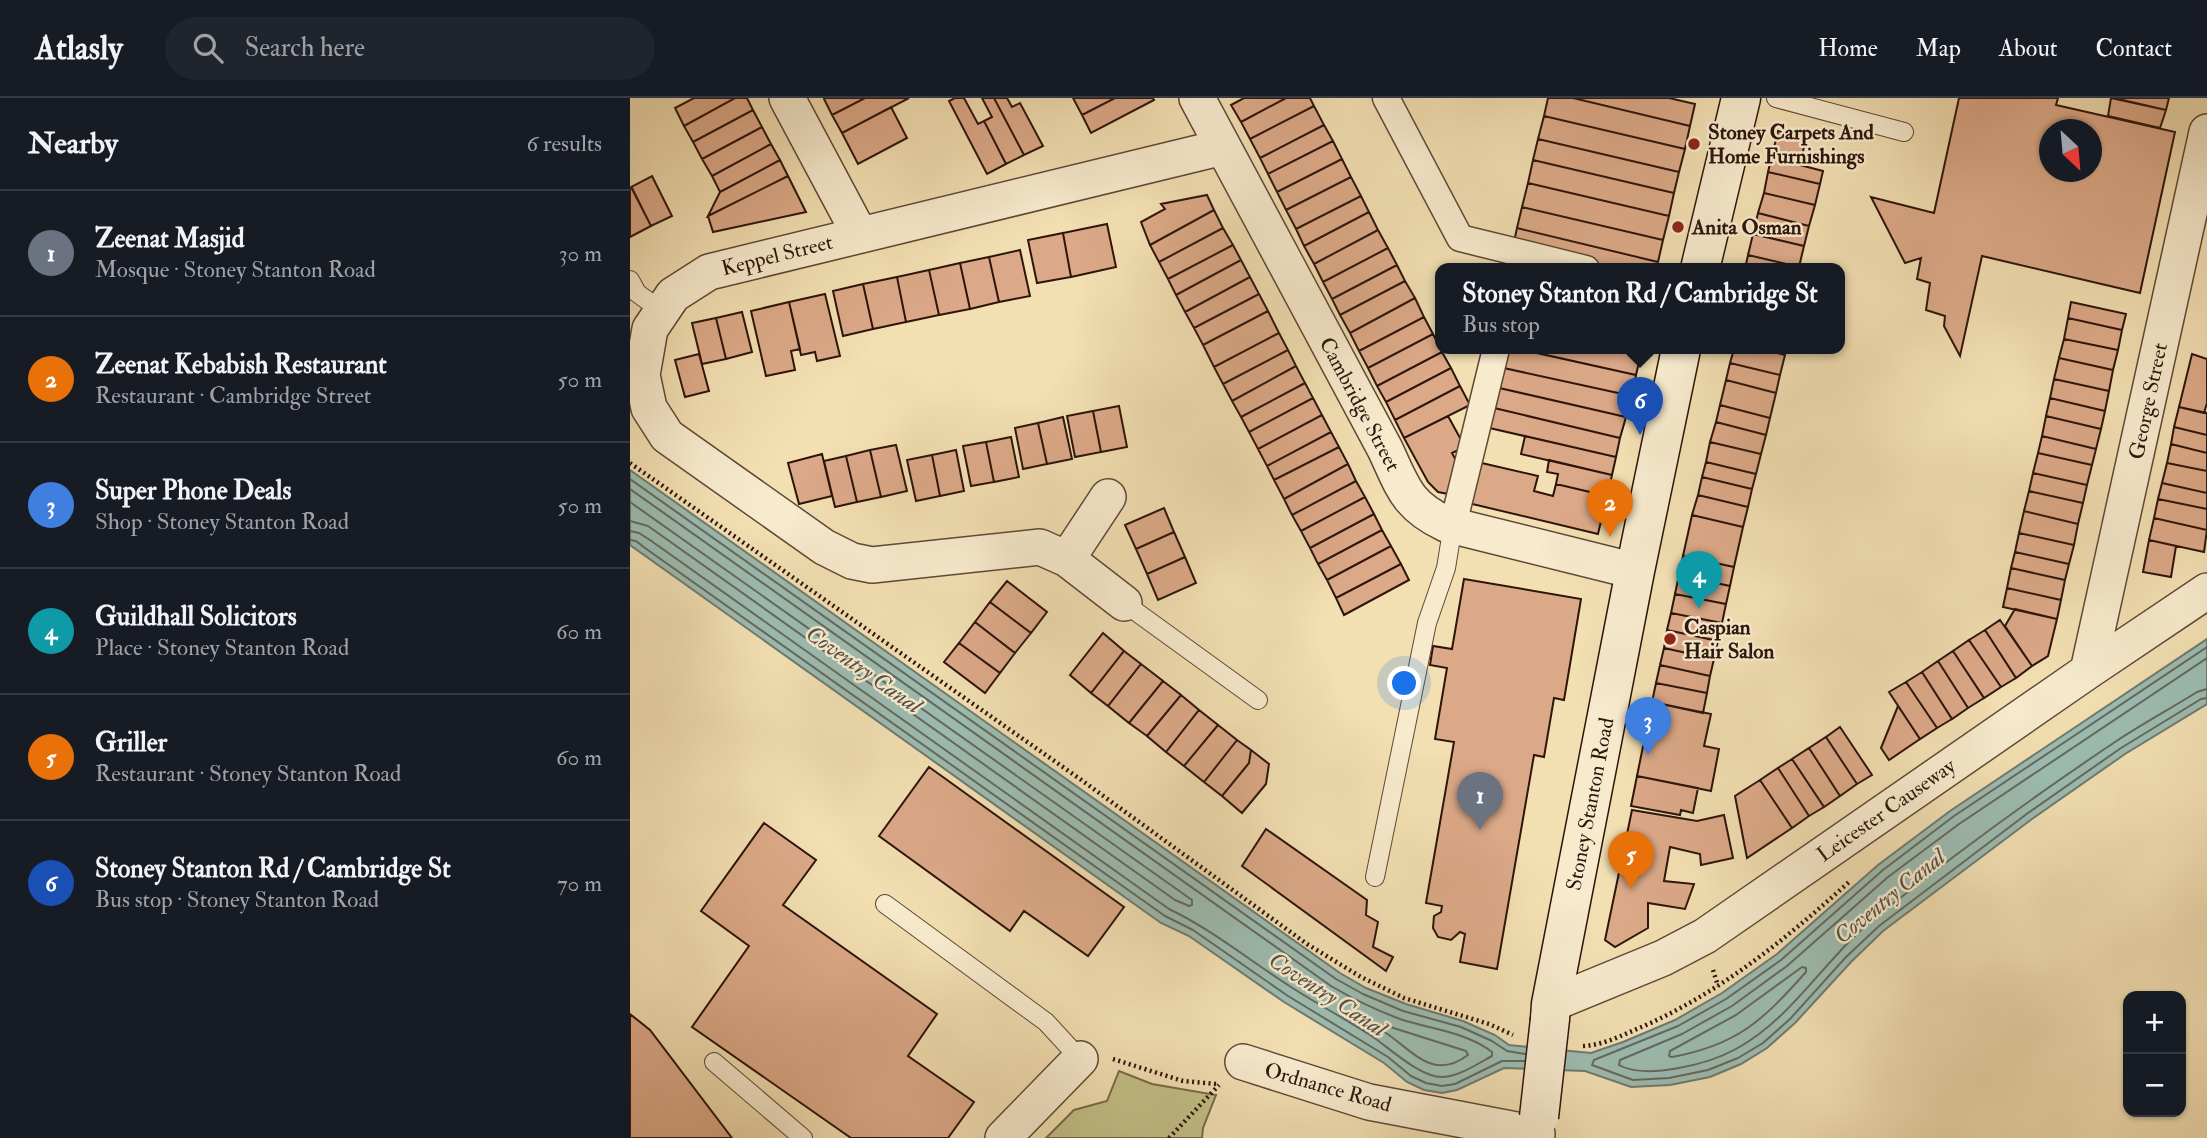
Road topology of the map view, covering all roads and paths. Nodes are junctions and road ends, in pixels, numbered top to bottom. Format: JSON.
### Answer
{"nodes":[{"id":1,"x":787,"y":98,"type":"edge"},
{"id":2,"x":1197,"y":98,"type":"edge"},
{"id":3,"x":1386,"y":98,"type":"edge"},
{"id":4,"x":1741,"y":98,"type":"edge"},
{"id":5,"x":1776,"y":98,"type":"edge"},
{"id":6,"x":1903,"y":132,"type":"dead end"},
{"id":7,"x":2207,"y":132,"type":"edge"},
{"id":8,"x":1223,"y":147,"type":"junction"},
{"id":9,"x":860,"y":235,"type":"junction"},
{"id":10,"x":1518,"y":261,"type":"edge"},
{"id":11,"x":1701,"y":263,"type":"edge"},
{"id":12,"x":630,"y":281,"type":"edge"},
{"id":13,"x":662,"y":311,"type":"junction"},
{"id":14,"x":1495,"y":354,"type":"edge"},
{"id":15,"x":1680,"y":354,"type":"edge"},
{"id":16,"x":636,"y":376,"type":"edge"},
{"id":17,"x":630,"y":463,"type":"edge"},
{"id":18,"x":1108,"y":497,"type":"dead end"},
{"id":19,"x":1453,"y":525,"type":"junction"},
{"id":20,"x":1067,"y":559,"type":"junction"},
{"id":21,"x":1635,"y":571,"type":"junction"},
{"id":22,"x":2207,"y":591,"type":"edge"},
{"id":23,"x":1125,"y":603,"type":"joint"},
{"id":24,"x":2088,"y":671,"type":"junction"},
{"id":25,"x":1258,"y":700,"type":"dead end"},
{"id":26,"x":1376,"y":877,"type":"dead end"},
{"id":27,"x":886,"y":904,"type":"dead end"},
{"id":28,"x":1718,"y":986,"type":"dead end"},
{"id":29,"x":1541,"y":1021,"type":"junction"},
{"id":30,"x":1578,"y":1047,"type":"dead end"},
{"id":31,"x":1080,"y":1059,"type":"junction"},
{"id":32,"x":714,"y":1062,"type":"dead end"},
{"id":33,"x":1231,"y":1073,"type":"junction"},
{"id":34,"x":1537,"y":1130,"type":"edge"},
{"id":35,"x":803,"y":1138,"type":"edge"},
{"id":36,"x":1003,"y":1138,"type":"edge"},
{"id":37,"x":1169,"y":1138,"type":"edge"}],
"edges":[{"from":1,"to":9,"type":"street"},
{"from":2,"to":8,"type":"street","name":"Cambridge Street"},
{"from":3,"to":10,"type":"street"},
{"from":4,"to":11,"type":"main road"},
{"from":5,"to":6,"type":"lane"},
{"from":7,"to":24,"type":"street","name":"George Street"},
{"from":8,"to":9,"type":"street","name":"Keppel Street"},
{"from":8,"to":19,"type":"street","name":"Cambridge Street"},
{"from":9,"to":13,"type":"street","name":"Keppel Street"},
{"from":12,"to":13,"type":"lane"},
{"from":13,"to":16,"type":"street","name":"Keppel Street"},
{"from":14,"to":19,"type":"street"},
{"from":15,"to":21,"type":"main road","name":"Stoney Stanton Road"},
{"from":16,"to":20,"type":"street","name":"Keppel Street"},
{"from":17,"to":29,"type":"path"},
{"from":18,"to":20,"type":"street"},
{"from":19,"to":21,"type":"street","name":"Cambridge Street"},
{"from":19,"to":26,"type":"lane"},
{"from":20,"to":23,"type":"street","name":"Keppel Street"},
{"from":21,"to":29,"type":"main road","name":"Stoney Stanton Road"},
{"from":22,"to":24,"type":"street","name":"Leicester Causeway"},
{"from":23,"to":25,"type":"lane"},
{"from":24,"to":29,"type":"street","name":"Leicester Causeway"},
{"from":27,"to":31,"type":"lane"},
{"from":28,"to":30,"type":"path"},
{"from":29,"to":34,"type":"main road","name":"Stoney Stanton Road","bridge":true},
{"from":31,"to":33,"type":"path"},
{"from":31,"to":36,"type":"street"},
{"from":32,"to":35,"type":"lane"},
{"from":33,"to":34,"type":"street","name":"Ordnance Road"},
{"from":33,"to":37,"type":"path"}]}
